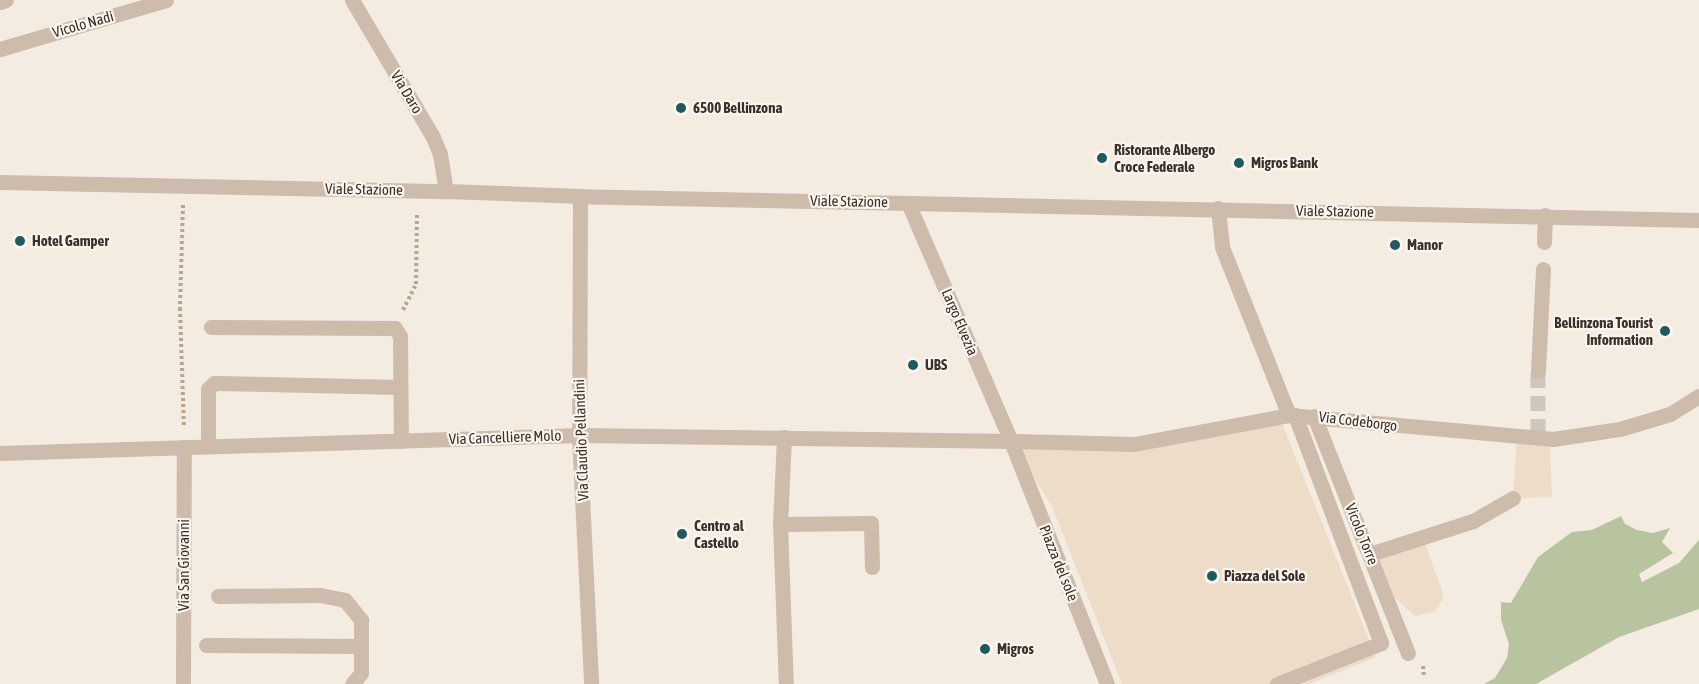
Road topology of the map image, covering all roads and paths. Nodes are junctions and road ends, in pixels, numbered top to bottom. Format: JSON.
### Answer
{"nodes":[{"id":1,"x":6,"y":0,"type":"edge"},
{"id":2,"x":166,"y":0,"type":"edge"},
{"id":3,"x":352,"y":0,"type":"edge"},
{"id":4,"x":0,"y":2,"type":"edge"},
{"id":5,"x":0,"y":49,"type":"edge"},
{"id":6,"x":0,"y":182,"type":"edge"},
{"id":7,"x":184,"y":186,"type":"junction"},
{"id":8,"x":417,"y":190,"type":"junction"},
{"id":9,"x":446,"y":191,"type":"junction"},
{"id":10,"x":580,"y":196,"type":"junction"},
{"id":11,"x":908,"y":203,"type":"junction"},
{"id":12,"x":1218,"y":208,"type":"junction"},
{"id":13,"x":1545,"y":215,"type":"junction"},
{"id":14,"x":1699,"y":220,"type":"edge"},
{"id":15,"x":1544,"y":242,"type":"dead end"},
{"id":16,"x":1543,"y":269,"type":"dead end"},
{"id":17,"x":211,"y":327,"type":"dead end"},
{"id":18,"x":395,"y":328,"type":"junction"},
{"id":19,"x":1538,"y":371,"type":"tunnel mouth"},
{"id":20,"x":400,"y":387,"type":"junction"},
{"id":21,"x":1699,"y":396,"type":"edge"},
{"id":22,"x":1292,"y":415,"type":"junction"},
{"id":23,"x":1314,"y":416,"type":"junction"},
{"id":24,"x":579,"y":435,"type":"junction"},
{"id":25,"x":784,"y":437,"type":"junction"},
{"id":26,"x":401,"y":441,"type":"junction"},
{"id":27,"x":1011,"y":441,"type":"junction"},
{"id":28,"x":208,"y":446,"type":"junction"},
{"id":29,"x":184,"y":447,"type":"junction"},
{"id":30,"x":0,"y":453,"type":"edge"},
{"id":31,"x":1513,"y":498,"type":"dead end"},
{"id":32,"x":780,"y":524,"type":"junction"},
{"id":33,"x":1370,"y":554,"type":"junction"},
{"id":34,"x":872,"y":567,"type":"dead end"},
{"id":35,"x":218,"y":596,"type":"dead end"},
{"id":36,"x":206,"y":645,"type":"dead end"},
{"id":37,"x":361,"y":646,"type":"junction"},
{"id":38,"x":1408,"y":653,"type":"dead end"},
{"id":39,"x":183,"y":684,"type":"edge"},
{"id":40,"x":352,"y":684,"type":"edge"},
{"id":41,"x":591,"y":684,"type":"edge"},
{"id":42,"x":786,"y":684,"type":"edge"},
{"id":43,"x":1107,"y":684,"type":"edge"},
{"id":44,"x":1278,"y":684,"type":"edge"}],
"edges":[{"from":1,"to":4,"type":"street"},
{"from":2,"to":5,"type":"street","name":"Vicolo Nadi"},
{"from":3,"to":9,"type":"street","name":"Via Daro"},
{"from":6,"to":7,"type":"street","name":"Viale Stazione"},
{"from":7,"to":8,"type":"street","name":"Viale Stazione"},
{"from":7,"to":29,"type":"path"},
{"from":8,"to":9,"type":"street","name":"Viale Stazione"},
{"from":8,"to":18,"type":"path"},
{"from":9,"to":10,"type":"street","name":"Viale Stazione"},
{"from":10,"to":11,"type":"street","name":"Viale Stazione"},
{"from":10,"to":24,"type":"street","name":"Via Claudio Pellandini"},
{"from":11,"to":12,"type":"street","name":"Viale Stazione"},
{"from":11,"to":27,"type":"street","name":"Largo Elvezia"},
{"from":12,"to":13,"type":"street","name":"Viale Stazione"},
{"from":12,"to":22,"type":"street"},
{"from":13,"to":14,"type":"street","name":"Viale Stazione"},
{"from":13,"to":15,"type":"street"},
{"from":16,"to":19,"type":"street"},
{"from":17,"to":18,"type":"street"},
{"from":18,"to":20,"type":"street"},
{"from":20,"to":26,"type":"street"},
{"from":20,"to":28,"type":"street"},
{"from":21,"to":23,"type":"street","name":"Via Codeborgo"},
{"from":22,"to":23,"type":"street","name":"Via Codeborgo"},
{"from":22,"to":27,"type":"street","name":"Via Codeborgo"},
{"from":22,"to":44,"type":"street"},
{"from":23,"to":33,"type":"street","name":"Vicolo Torre"},
{"from":24,"to":25,"type":"street","name":"Via Cancelliere Molo"},
{"from":24,"to":26,"type":"street","name":"Via Cancelliere Molo"},
{"from":24,"to":41,"type":"street","name":"Via Claudio Pellandini"},
{"from":25,"to":27,"type":"street","name":"Via Cancelliere Molo"},
{"from":25,"to":32,"type":"street"},
{"from":26,"to":28,"type":"street","name":"Via Cancelliere Molo"},
{"from":27,"to":43,"type":"street","name":"Piazza del sole"},
{"from":28,"to":29,"type":"street","name":"Via Cancelliere Molo"},
{"from":29,"to":30,"type":"street","name":"Via Cancelliere Molo"},
{"from":29,"to":39,"type":"street","name":"Via San Giovanni"},
{"from":31,"to":33,"type":"street"},
{"from":32,"to":34,"type":"street"},
{"from":32,"to":42,"type":"street"},
{"from":33,"to":38,"type":"street","name":"Vicolo Torre"},
{"from":35,"to":37,"type":"street"},
{"from":36,"to":37,"type":"street"},
{"from":37,"to":40,"type":"street"}]}
